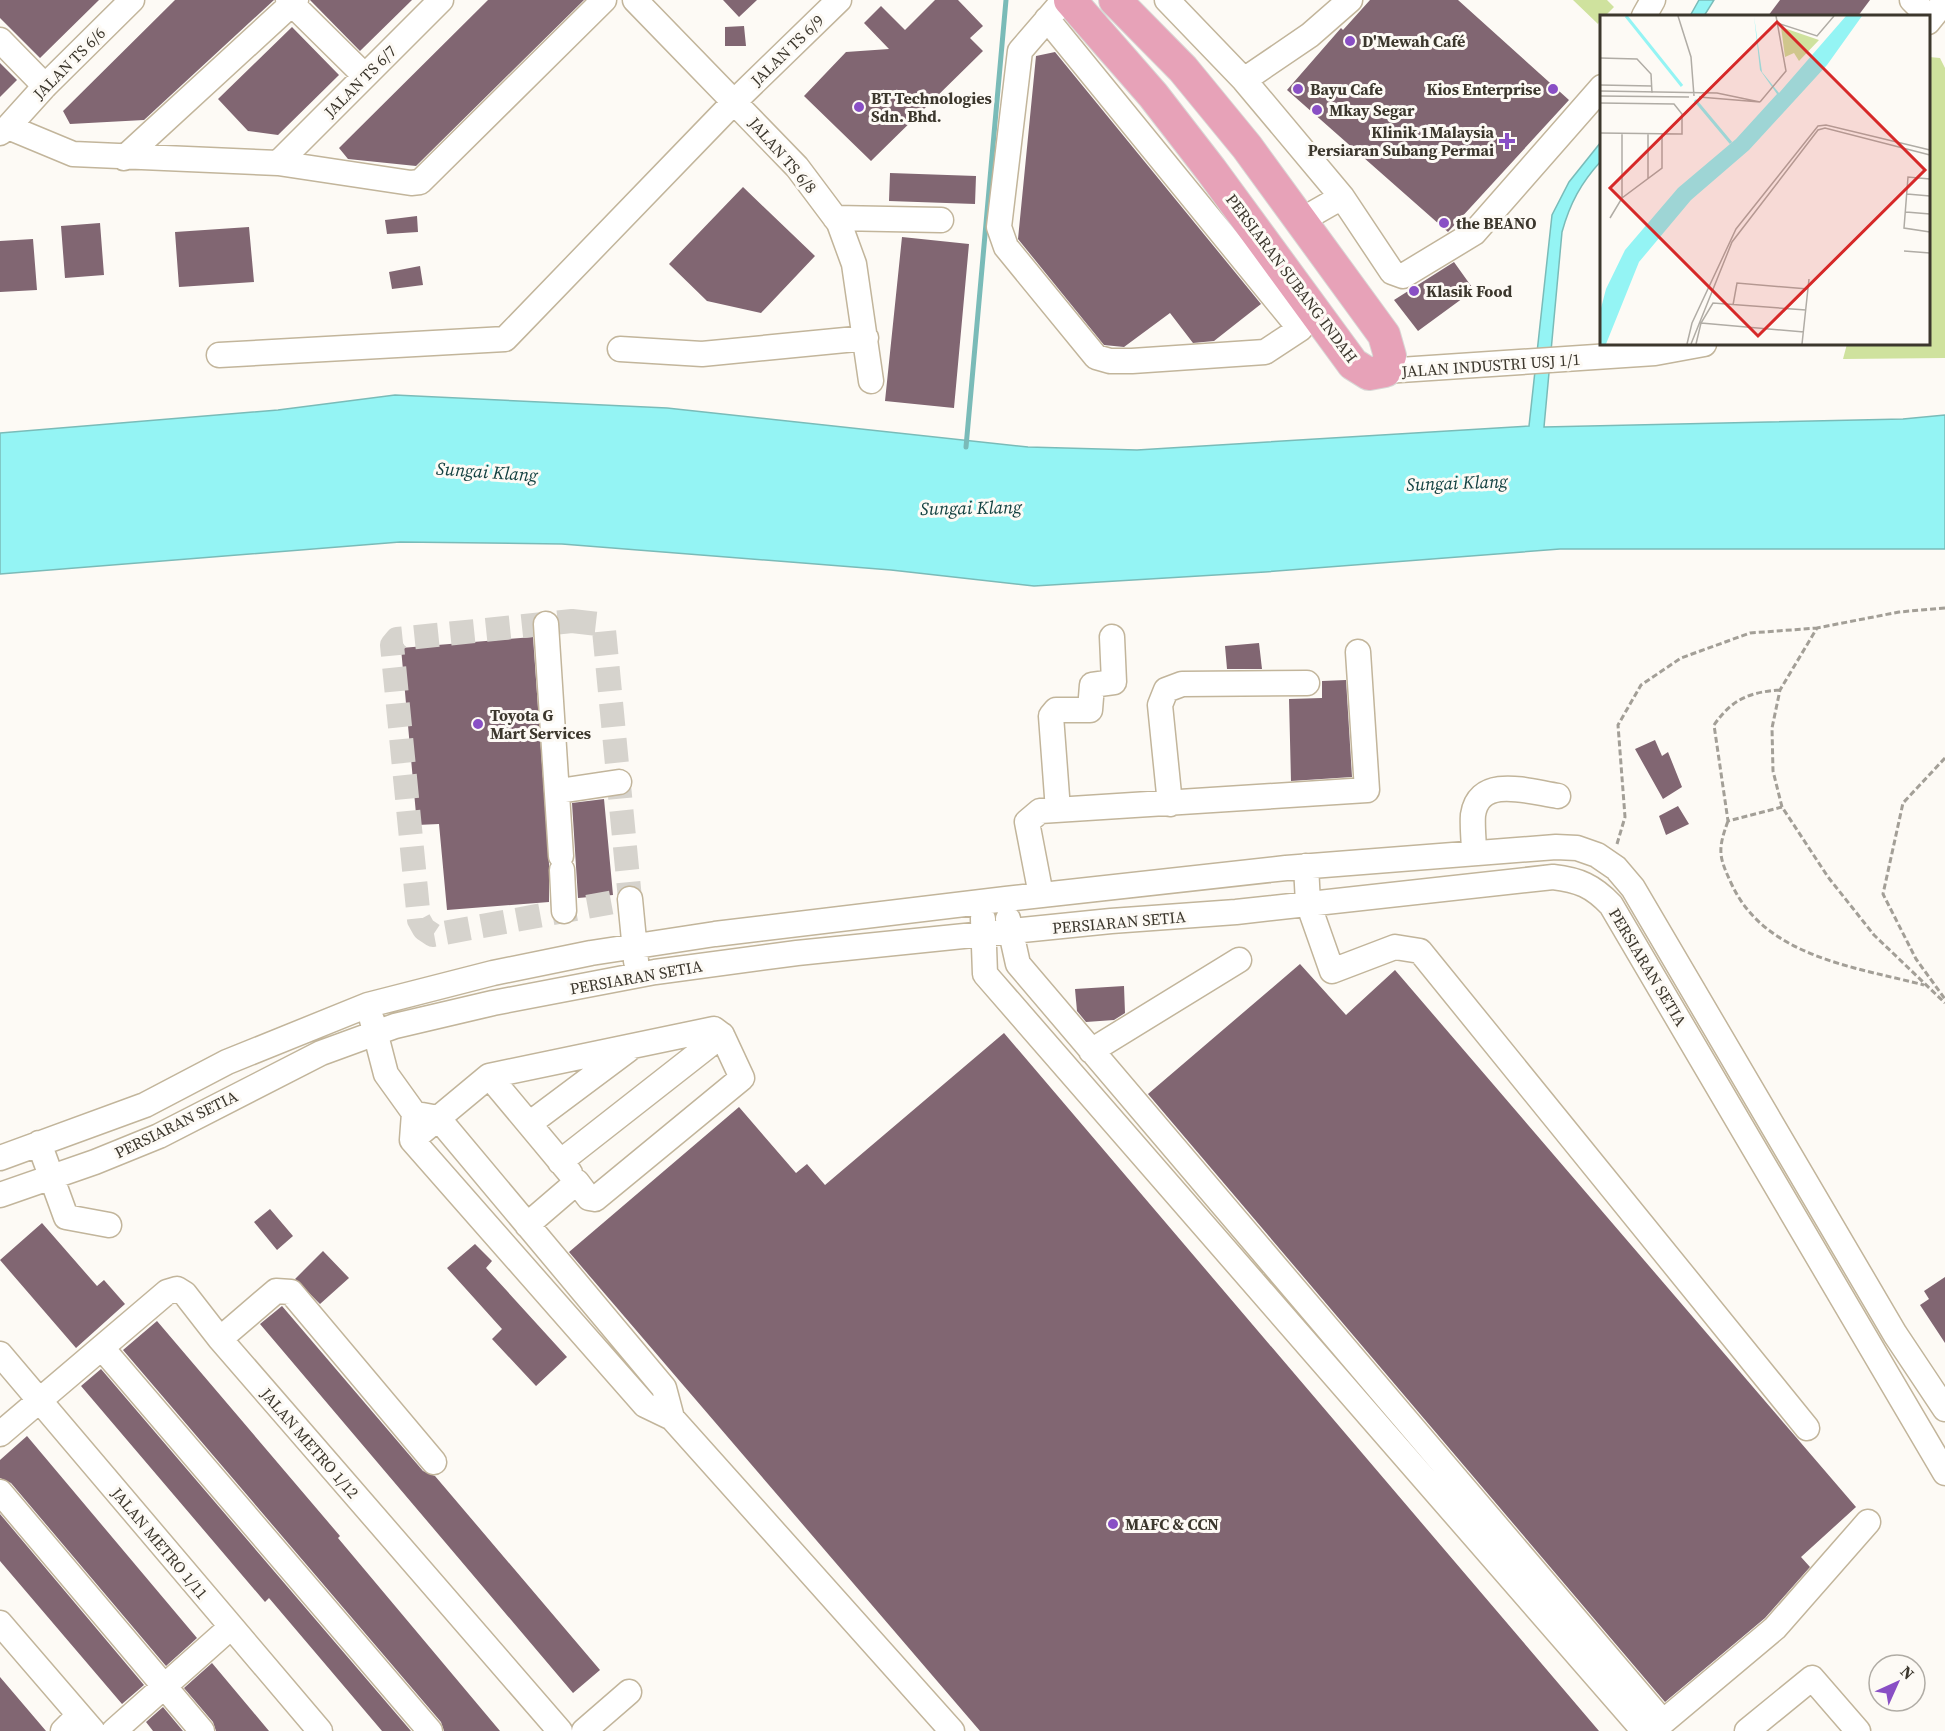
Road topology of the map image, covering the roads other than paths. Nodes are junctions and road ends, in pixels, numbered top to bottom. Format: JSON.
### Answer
{"nodes":[{"id":1,"x":132,"y":0,"type":"edge"},
{"id":2,"x":441,"y":0,"type":"edge"},
{"id":3,"x":604,"y":0,"type":"edge"},
{"id":4,"x":635,"y":0,"type":"edge"},
{"id":5,"x":838,"y":0,"type":"edge"},
{"id":6,"x":1064,"y":0,"type":"edge"},
{"id":7,"x":1167,"y":0,"type":"edge"},
{"id":8,"x":1350,"y":0,"type":"edge"},
{"id":9,"x":1653,"y":0,"type":"edge"},
{"id":10,"x":1912,"y":0,"type":"edge"},
{"id":11,"x":292,"y":2,"type":"edge"},
{"id":12,"x":1121,"y":4,"type":"edge"},
{"id":13,"x":1059,"y":10,"type":"edge"},
{"id":14,"x":1935,"y":13,"type":"edge"},
{"id":15,"x":1645,"y":15,"type":"edge"},
{"id":16,"x":0,"y":40,"type":"edge"},
{"id":17,"x":364,"y":76,"type":"junction"},
{"id":18,"x":1244,"y":80,"type":"junction"},
{"id":19,"x":45,"y":86,"type":"junction"},
{"id":20,"x":1600,"y":89,"type":"edge"},
{"id":21,"x":735,"y":101,"type":"junction"},
{"id":22,"x":4,"y":130,"type":"edge"},
{"id":23,"x":124,"y":158,"type":"junction"},
{"id":24,"x":278,"y":163,"type":"junction"},
{"id":25,"x":1342,"y":197,"type":"junction"},
{"id":26,"x":835,"y":218,"type":"junction"},
{"id":27,"x":941,"y":220,"type":"dead end"},
{"id":28,"x":1300,"y":221,"type":"junction"},
{"id":29,"x":1308,"y":321,"type":"junction"},
{"id":30,"x":866,"y":338,"type":"junction"},
{"id":31,"x":1699,"y":345,"type":"edge"},
{"id":32,"x":620,"y":349,"type":"dead end"},
{"id":33,"x":219,"y":355,"type":"dead end"},
{"id":34,"x":1384,"y":371,"type":"junction"},
{"id":35,"x":871,"y":381,"type":"dead end"},
{"id":36,"x":546,"y":624,"type":"dead end"},
{"id":37,"x":1112,"y":637,"type":"dead end"},
{"id":38,"x":1358,"y":652,"type":"dead end"},
{"id":39,"x":1307,"y":683,"type":"dead end"},
{"id":40,"x":619,"y":782,"type":"dead end"},
{"id":41,"x":559,"y":791,"type":"junction"},
{"id":42,"x":1557,"y":796,"type":"dead end"},
{"id":43,"x":1170,"y":804,"type":"junction"},
{"id":44,"x":1058,"y":810,"type":"junction"},
{"id":45,"x":1474,"y":853,"type":"junction"},
{"id":46,"x":1606,"y":861,"type":"junction"},
{"id":47,"x":1306,"y":866,"type":"junction"},
{"id":48,"x":1588,"y":885,"type":"junction"},
{"id":49,"x":1041,"y":895,"type":"junction"},
{"id":50,"x":630,"y":899,"type":"dead end"},
{"id":51,"x":1006,"y":899,"type":"junction"},
{"id":52,"x":981,"y":901,"type":"junction"},
{"id":53,"x":1308,"y":903,"type":"junction"},
{"id":54,"x":564,"y":911,"type":"dead end"},
{"id":55,"x":1010,"y":932,"type":"junction"},
{"id":56,"x":985,"y":935,"type":"junction"},
{"id":57,"x":634,"y":946,"type":"junction"},
{"id":58,"x":1239,"y":960,"type":"dead end"},
{"id":59,"x":637,"y":975,"type":"junction"},
{"id":60,"x":369,"y":1005,"type":"junction"},
{"id":61,"x":375,"y":1033,"type":"junction"},
{"id":62,"x":722,"y":1035,"type":"junction"},
{"id":63,"x":635,"y":1046,"type":"junction"},
{"id":64,"x":1091,"y":1051,"type":"junction"},
{"id":65,"x":489,"y":1076,"type":"junction"},
{"id":66,"x":414,"y":1113,"type":"junction"},
{"id":67,"x":438,"y":1118,"type":"junction"},
{"id":68,"x":529,"y":1124,"type":"junction"},
{"id":69,"x":412,"y":1140,"type":"junction"},
{"id":70,"x":39,"y":1143,"type":"junction"},
{"id":71,"x":0,"y":1158,"type":"edge"},
{"id":72,"x":560,"y":1162,"type":"junction"},
{"id":73,"x":51,"y":1177,"type":"junction"},
{"id":74,"x":577,"y":1182,"type":"junction"},
{"id":75,"x":0,"y":1195,"type":"edge"},
{"id":76,"x":527,"y":1225,"type":"junction"},
{"id":77,"x":109,"y":1226,"type":"dead end"},
{"id":78,"x":220,"y":1339,"type":"junction"},
{"id":79,"x":102,"y":1348,"type":"junction"},
{"id":80,"x":0,"y":1354,"type":"edge"},
{"id":81,"x":39,"y":1400,"type":"junction"},
{"id":82,"x":1945,"y":1409,"type":"edge"},
{"id":83,"x":672,"y":1418,"type":"junction"},
{"id":84,"x":1807,"y":1428,"type":"dead end"},
{"id":85,"x":0,"y":1434,"type":"edge"},
{"id":86,"x":434,"y":1462,"type":"dead end"},
{"id":87,"x":1945,"y":1473,"type":"edge"},
{"id":88,"x":0,"y":1492,"type":"edge"},
{"id":89,"x":1868,"y":1522,"type":"dead end"},
{"id":90,"x":0,"y":1623,"type":"edge"},
{"id":91,"x":231,"y":1627,"type":"junction"},
{"id":92,"x":165,"y":1686,"type":"junction"},
{"id":93,"x":629,"y":1692,"type":"dead end"},
{"id":94,"x":89,"y":1726,"type":"edge"},
{"id":95,"x":63,"y":1731,"type":"edge"},
{"id":96,"x":114,"y":1731,"type":"edge"},
{"id":97,"x":202,"y":1731,"type":"edge"},
{"id":98,"x":320,"y":1731,"type":"edge"},
{"id":99,"x":430,"y":1731,"type":"edge"},
{"id":100,"x":560,"y":1731,"type":"edge"},
{"id":101,"x":584,"y":1731,"type":"edge"},
{"id":102,"x":952,"y":1731,"type":"edge"},
{"id":103,"x":1644,"y":1731,"type":"edge"},
{"id":104,"x":1747,"y":1731,"type":"edge"},
{"id":105,"x":1858,"y":1731,"type":"edge"}],
"edges":[{"from":1,"to":19,"type":"street","name":"JALAN TS 6/6"},
{"from":2,"to":17,"type":"street","name":"JALAN TS 6/7"},
{"from":3,"to":24,"type":"street"},
{"from":4,"to":21,"type":"street","name":"JALAN TS 6/8"},
{"from":5,"to":21,"type":"street","name":"JALAN TS 6/9"},
{"from":6,"to":13,"type":"street"},
{"from":7,"to":18,"type":"street"},
{"from":8,"to":18,"type":"street"},
{"from":9,"to":15,"type":"street"},
{"from":10,"to":14,"type":"street"},
{"from":11,"to":17,"type":"street"},
{"from":11,"to":23,"type":"street"},
{"from":12,"to":28,"type":"main road"},
{"from":13,"to":29,"type":"main road","name":"PERSIARAN SUBANG INDAH"},
{"from":13,"to":29,"type":"street"},
{"from":16,"to":19,"type":"street"},
{"from":17,"to":24,"type":"street","name":"JALAN TS 6/7"},
{"from":18,"to":25,"type":"street"},
{"from":19,"to":22,"type":"street","name":"JALAN TS 6/6"},
{"from":20,"to":25,"type":"street"},
{"from":21,"to":26,"type":"street","name":"JALAN TS 6/8"},
{"from":21,"to":33,"type":"street","name":"JALAN TS 6/9"},
{"from":22,"to":23,"type":"street"},
{"from":23,"to":24,"type":"street"},
{"from":25,"to":28,"type":"street"},
{"from":26,"to":27,"type":"street"},
{"from":26,"to":30,"type":"street","name":"JALAN TS 6/8"},
{"from":28,"to":34,"type":"main road"},
{"from":29,"to":34,"type":"main road","name":"PERSIARAN SUBANG INDAH"},
{"from":30,"to":32,"type":"street"},
{"from":30,"to":35,"type":"street","name":"JALAN TS 6/8"},
{"from":31,"to":34,"type":"street","name":"JALAN INDUSTRI USJ 1/1"},
{"from":36,"to":41,"type":"street"},
{"from":37,"to":44,"type":"street"},
{"from":38,"to":43,"type":"street"},
{"from":39,"to":43,"type":"street"},
{"from":40,"to":41,"type":"street"},
{"from":41,"to":54,"type":"street"},
{"from":42,"to":45,"type":"street"},
{"from":43,"to":44,"type":"street"},
{"from":44,"to":49,"type":"street"},
{"from":45,"to":46,"type":"street","name":"PERSIARAN SETIA"},
{"from":45,"to":47,"type":"street","name":"PERSIARAN SETIA"},
{"from":46,"to":48,"type":"street"},
{"from":46,"to":82,"type":"street","name":"PERSIARAN SETIA"},
{"from":47,"to":49,"type":"street","name":"PERSIARAN SETIA"},
{"from":47,"to":53,"type":"street"},
{"from":48,"to":53,"type":"street","name":"PERSIARAN SETIA"},
{"from":48,"to":87,"type":"street","name":"PERSIARAN SETIA"},
{"from":49,"to":51,"type":"street","name":"PERSIARAN SETIA"},
{"from":50,"to":57,"type":"street"},
{"from":51,"to":52,"type":"street","name":"PERSIARAN SETIA"},
{"from":51,"to":55,"type":"street"},
{"from":52,"to":56,"type":"street"},
{"from":52,"to":57,"type":"street","name":"PERSIARAN SETIA"},
{"from":53,"to":55,"type":"street","name":"PERSIARAN SETIA"},
{"from":53,"to":84,"type":"street"},
{"from":55,"to":56,"type":"street","name":"PERSIARAN SETIA"},
{"from":55,"to":64,"type":"street"},
{"from":56,"to":59,"type":"street","name":"PERSIARAN SETIA"},
{"from":56,"to":103,"type":"street"},
{"from":57,"to":59,"type":"street"},
{"from":57,"to":60,"type":"street","name":"PERSIARAN SETIA"},
{"from":58,"to":64,"type":"street"},
{"from":59,"to":61,"type":"street","name":"PERSIARAN SETIA"},
{"from":60,"to":61,"type":"street"},
{"from":60,"to":70,"type":"street","name":"PERSIARAN SETIA"},
{"from":61,"to":66,"type":"street"},
{"from":61,"to":73,"type":"street","name":"PERSIARAN SETIA"},
{"from":62,"to":63,"type":"street"},
{"from":62,"to":72,"type":"street"},
{"from":62,"to":74,"type":"street"},
{"from":63,"to":65,"type":"street"},
{"from":63,"to":68,"type":"street"},
{"from":64,"to":89,"type":"street"},
{"from":65,"to":67,"type":"street"},
{"from":65,"to":68,"type":"street"},
{"from":66,"to":67,"type":"street"},
{"from":66,"to":69,"type":"street"},
{"from":67,"to":69,"type":"street"},
{"from":67,"to":76,"type":"street"},
{"from":68,"to":72,"type":"street"},
{"from":69,"to":83,"type":"street"},
{"from":70,"to":71,"type":"street","name":"PERSIARAN SETIA"},
{"from":70,"to":73,"type":"street"},
{"from":72,"to":74,"type":"street"},
{"from":73,"to":75,"type":"street","name":"PERSIARAN SETIA"},
{"from":73,"to":77,"type":"street"},
{"from":74,"to":76,"type":"street"},
{"from":76,"to":83,"type":"street"},
{"from":78,"to":79,"type":"street","name":"JALAN METRO 1/12"},
{"from":78,"to":86,"type":"street"},
{"from":78,"to":100,"type":"street","name":"JALAN METRO 1/12"},
{"from":79,"to":81,"type":"street","name":"JALAN METRO 1/12"},
{"from":79,"to":99,"type":"street"},
{"from":80,"to":81,"type":"street","name":"JALAN METRO 1/11"},
{"from":81,"to":85,"type":"street","name":"JALAN METRO 1/12"},
{"from":81,"to":91,"type":"street","name":"JALAN METRO 1/11"},
{"from":83,"to":102,"type":"street"},
{"from":88,"to":92,"type":"street"},
{"from":90,"to":94,"type":"street"},
{"from":91,"to":92,"type":"street"},
{"from":91,"to":98,"type":"street","name":"JALAN METRO 1/11"},
{"from":92,"to":96,"type":"street"},
{"from":92,"to":97,"type":"street"},
{"from":93,"to":101,"type":"street"},
{"from":94,"to":95,"type":"street"},
{"from":104,"to":105,"type":"street"}]}
